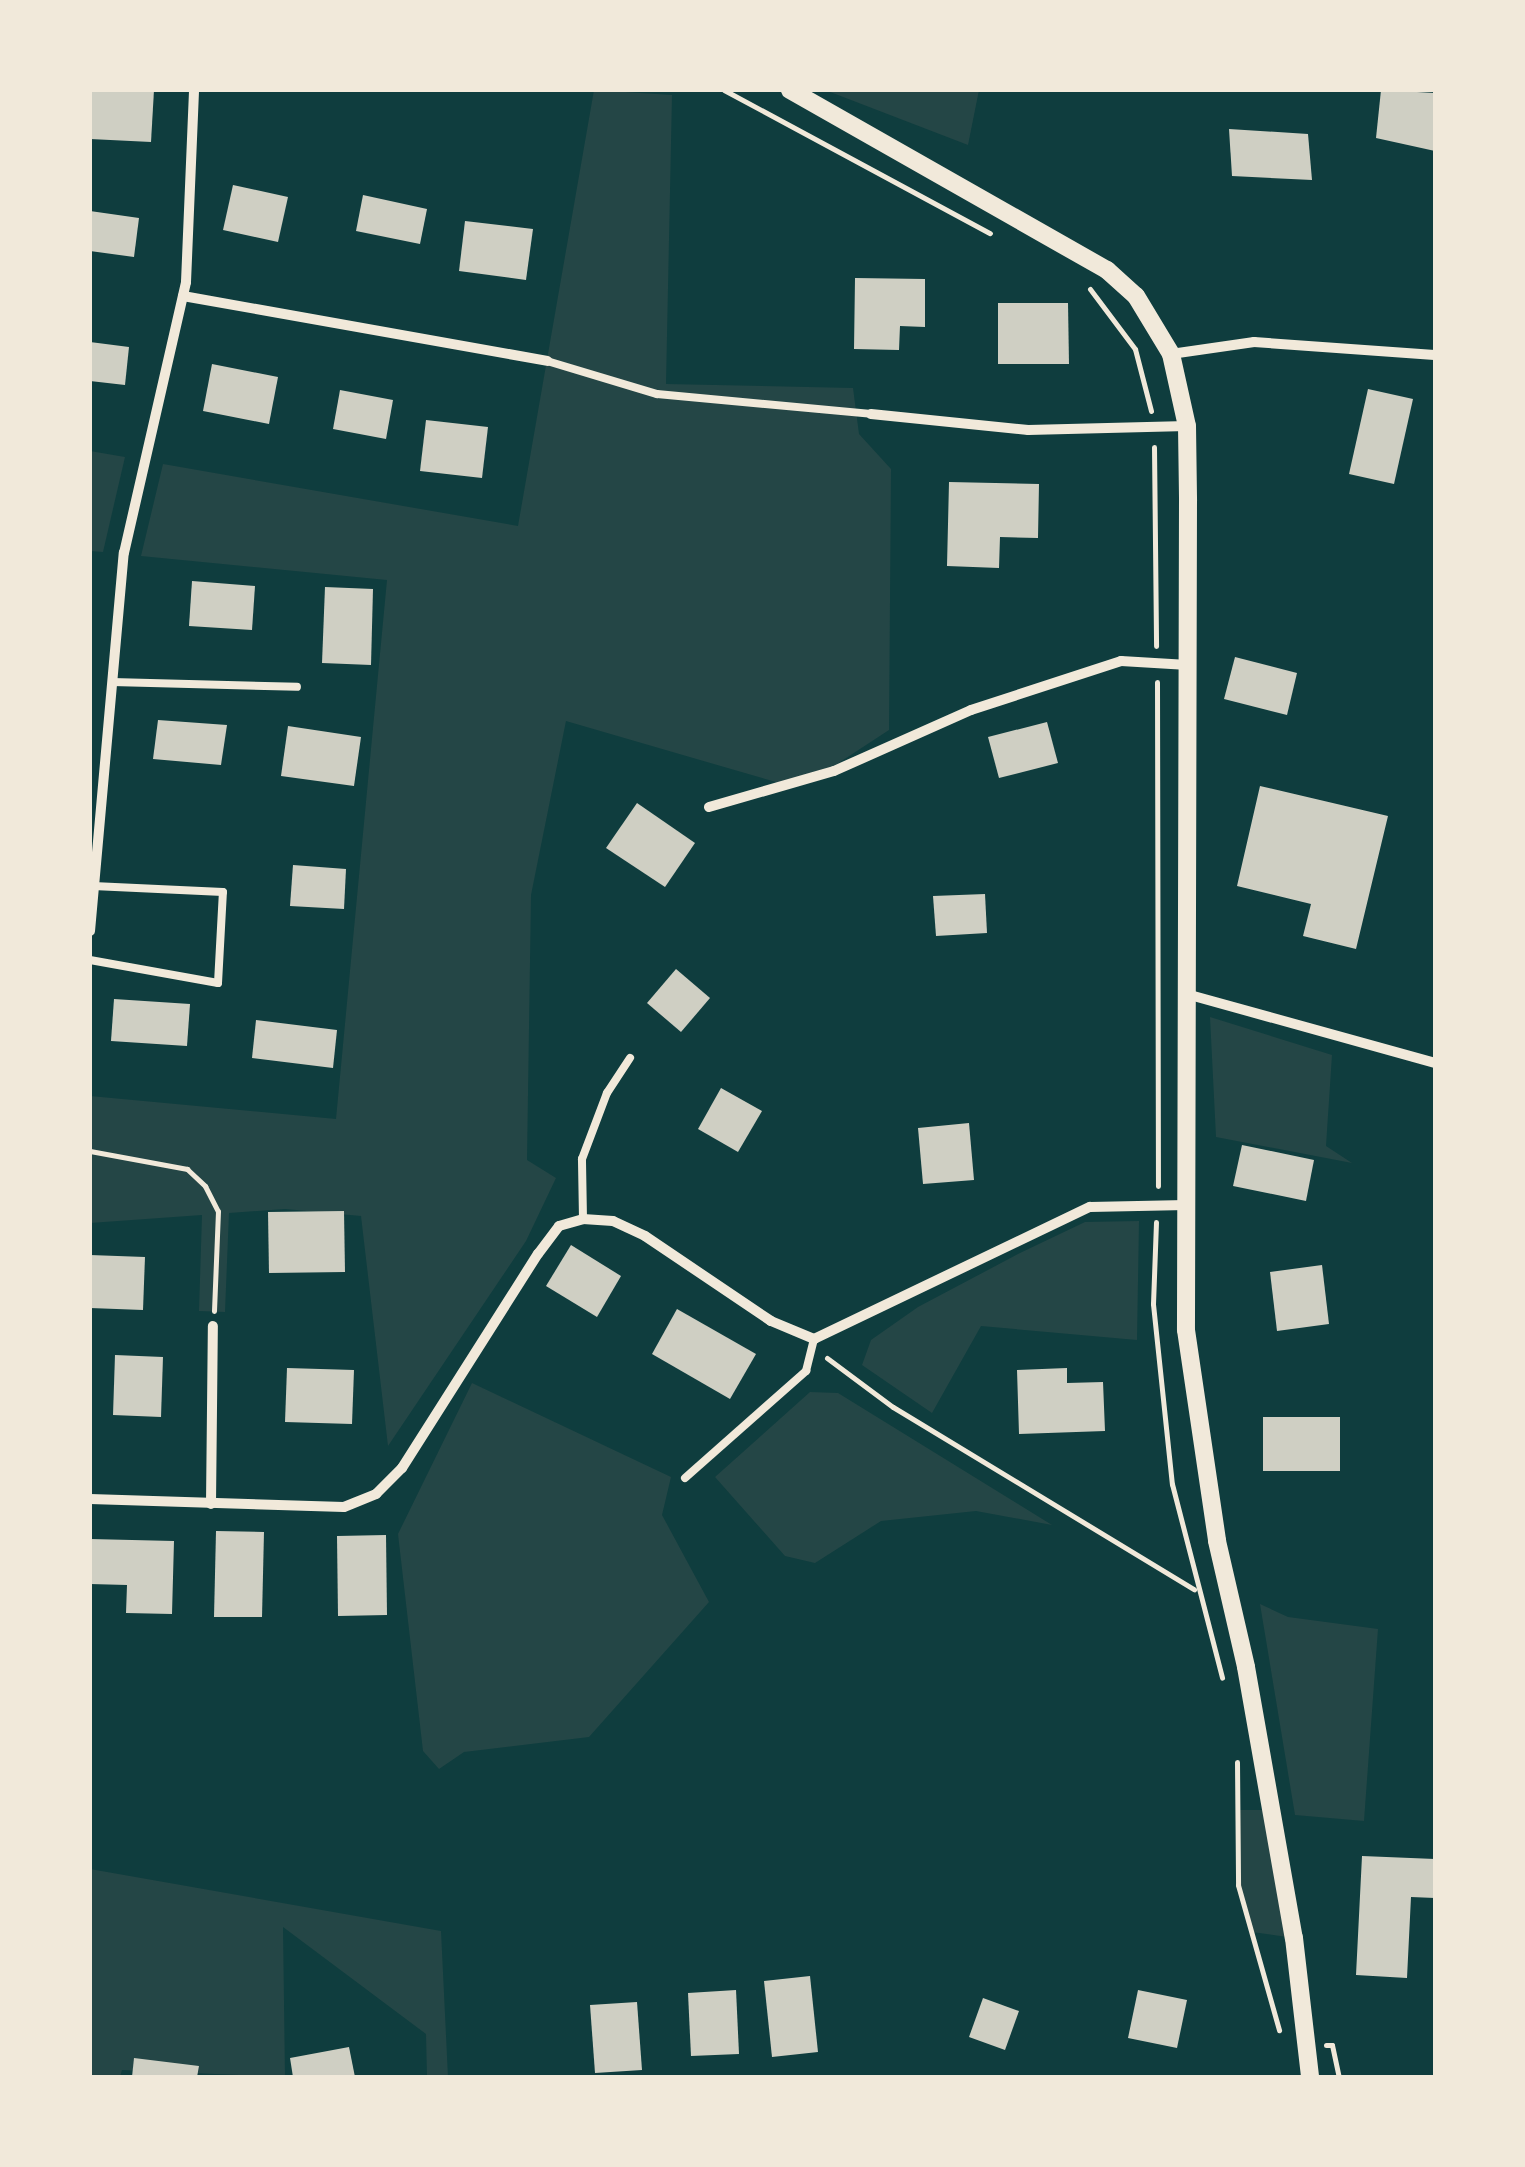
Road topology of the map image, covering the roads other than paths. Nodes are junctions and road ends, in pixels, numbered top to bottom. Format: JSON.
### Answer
{"nodes":[{"id":1,"x":194,"y":90,"type":"edge"},
{"id":2,"x":790,"y":90,"type":"edge"},
{"id":3,"x":183,"y":296,"type":"junction"},
{"id":4,"x":1170,"y":354,"type":"junction"},
{"id":5,"x":1435,"y":355,"type":"edge"},
{"id":6,"x":547,"y":361,"type":"joint"},
{"id":7,"x":871,"y":414,"type":"joint"},
{"id":8,"x":1186,"y":426,"type":"junction"},
{"id":9,"x":1189,"y":665,"type":"junction"},
{"id":10,"x":112,"y":682,"type":"junction"},
{"id":11,"x":297,"y":688,"type":"dead end"},
{"id":12,"x":709,"y":807,"type":"dead end"},
{"id":13,"x":94,"y":886,"type":"junction"},
{"id":14,"x":90,"y":931,"type":"edge"},
{"id":15,"x":90,"y":960,"type":"edge"},
{"id":16,"x":1190,"y":995,"type":"junction"},
{"id":17,"x":630,"y":1058,"type":"dead end"},
{"id":18,"x":1435,"y":1063,"type":"edge"},
{"id":19,"x":1186,"y":1205,"type":"junction"},
{"id":20,"x":583,"y":1219,"type":"junction"},
{"id":21,"x":213,"y":1326,"type":"road end"},
{"id":22,"x":814,"y":1339,"type":"junction"},
{"id":23,"x":685,"y":1478,"type":"dead end"},
{"id":24,"x":90,"y":1499,"type":"edge"},
{"id":25,"x":210,"y":1504,"type":"junction"},
{"id":26,"x":1310,"y":2077,"type":"edge"}],
"edges":[{"from":1,"to":3,"type":"street"},
{"from":2,"to":4,"type":"street"},
{"from":3,"to":6,"type":"street"},
{"from":3,"to":10,"type":"street"},
{"from":4,"to":5,"type":"street"},
{"from":4,"to":8,"type":"street"},
{"from":6,"to":7,"type":"lane"},
{"from":7,"to":8,"type":"street"},
{"from":8,"to":9,"type":"street"},
{"from":9,"to":12,"type":"street"},
{"from":9,"to":16,"type":"street"},
{"from":10,"to":11,"type":"lane"},
{"from":10,"to":13,"type":"street"},
{"from":13,"to":14,"type":"street"},
{"from":13,"to":15,"type":"lane"},
{"from":16,"to":18,"type":"street"},
{"from":16,"to":19,"type":"street"},
{"from":17,"to":20,"type":"lane"},
{"from":19,"to":22,"type":"street"},
{"from":19,"to":26,"type":"street"},
{"from":20,"to":22,"type":"street"},
{"from":20,"to":25,"type":"street"},
{"from":21,"to":25,"type":"street"},
{"from":22,"to":23,"type":"lane"},
{"from":24,"to":25,"type":"street"}]}
